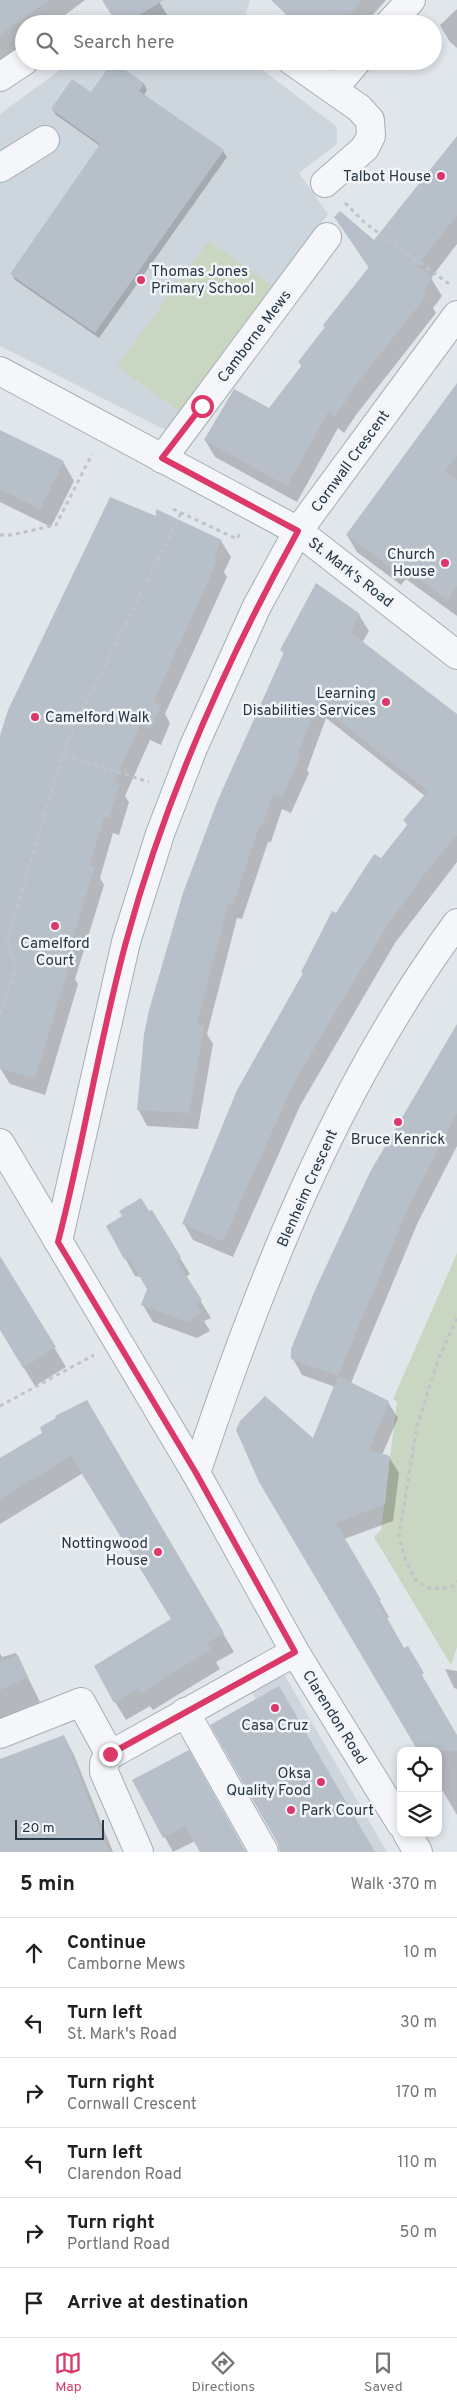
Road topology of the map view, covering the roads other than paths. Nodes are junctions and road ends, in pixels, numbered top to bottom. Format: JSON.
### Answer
{"nodes":[{"id":1,"x":411,"y":0,"type":"edge"},
{"id":2,"x":397,"y":15,"type":"edge"},
{"id":3,"x":15,"y":67,"type":"edge"},
{"id":4,"x":305,"y":70,"type":"edge"},
{"id":5,"x":349,"y":70,"type":"edge"},
{"id":6,"x":0,"y":77,"type":"edge"},
{"id":7,"x":333,"y":89,"type":"junction"},
{"id":8,"x":45,"y":140,"type":"dead end"},
{"id":9,"x":0,"y":168,"type":"edge"},
{"id":10,"x":325,"y":183,"type":"road end"},
{"id":11,"x":327,"y":237,"type":"dead end"},
{"id":12,"x":457,"y":315,"type":"edge"},
{"id":13,"x":0,"y":371,"type":"edge"},
{"id":14,"x":162,"y":458,"type":"junction"},
{"id":15,"x":298,"y":531,"type":"junction"},
{"id":16,"x":457,"y":655,"type":"edge"},
{"id":17,"x":457,"y":923,"type":"edge"},
{"id":18,"x":0,"y":1143,"type":"edge"},
{"id":19,"x":58,"y":1242,"type":"junction"},
{"id":20,"x":196,"y":1473,"type":"junction"},
{"id":21,"x":295,"y":1652,"type":"junction"},
{"id":22,"x":185,"y":1712,"type":"junction"},
{"id":23,"x":0,"y":1734,"type":"edge"},
{"id":24,"x":110,"y":1754,"type":"junction"},
{"id":25,"x":397,"y":1818,"type":"edge"},
{"id":26,"x":409,"y":1837,"type":"edge"},
{"id":27,"x":140,"y":1852,"type":"edge"},
{"id":28,"x":264,"y":1852,"type":"edge"},
{"id":29,"x":418,"y":1852,"type":"edge"}],
"edges":[{"from":1,"to":2,"type":"street"},
{"from":3,"to":6,"type":"street"},
{"from":4,"to":7,"type":"street"},
{"from":5,"to":7,"type":"street"},
{"from":7,"to":10,"type":"street"},
{"from":8,"to":9,"type":"street"},
{"from":11,"to":14,"type":"street","name":"Camborne Mews"},
{"from":12,"to":15,"type":"street","name":"Cornwall Crescent"},
{"from":13,"to":14,"type":"street","name":"St. Mark's Road"},
{"from":14,"to":15,"type":"street","name":"St. Mark's Road"},
{"from":15,"to":16,"type":"street","name":"St. Mark's Road"},
{"from":15,"to":19,"type":"street","name":"Cornwall Crescent"},
{"from":17,"to":20,"type":"street","name":"Blenheim Crescent"},
{"from":18,"to":19,"type":"street","name":"Clarendon Road"},
{"from":19,"to":20,"type":"street","name":"Clarendon Road"},
{"from":20,"to":21,"type":"street","name":"Clarendon Road"},
{"from":21,"to":22,"type":"street"},
{"from":21,"to":25,"type":"street","name":"Clarendon Road"},
{"from":22,"to":24,"type":"street"},
{"from":22,"to":28,"type":"street"},
{"from":23,"to":24,"type":"street"},
{"from":24,"to":27,"type":"street"},
{"from":26,"to":29,"type":"street"}]}
